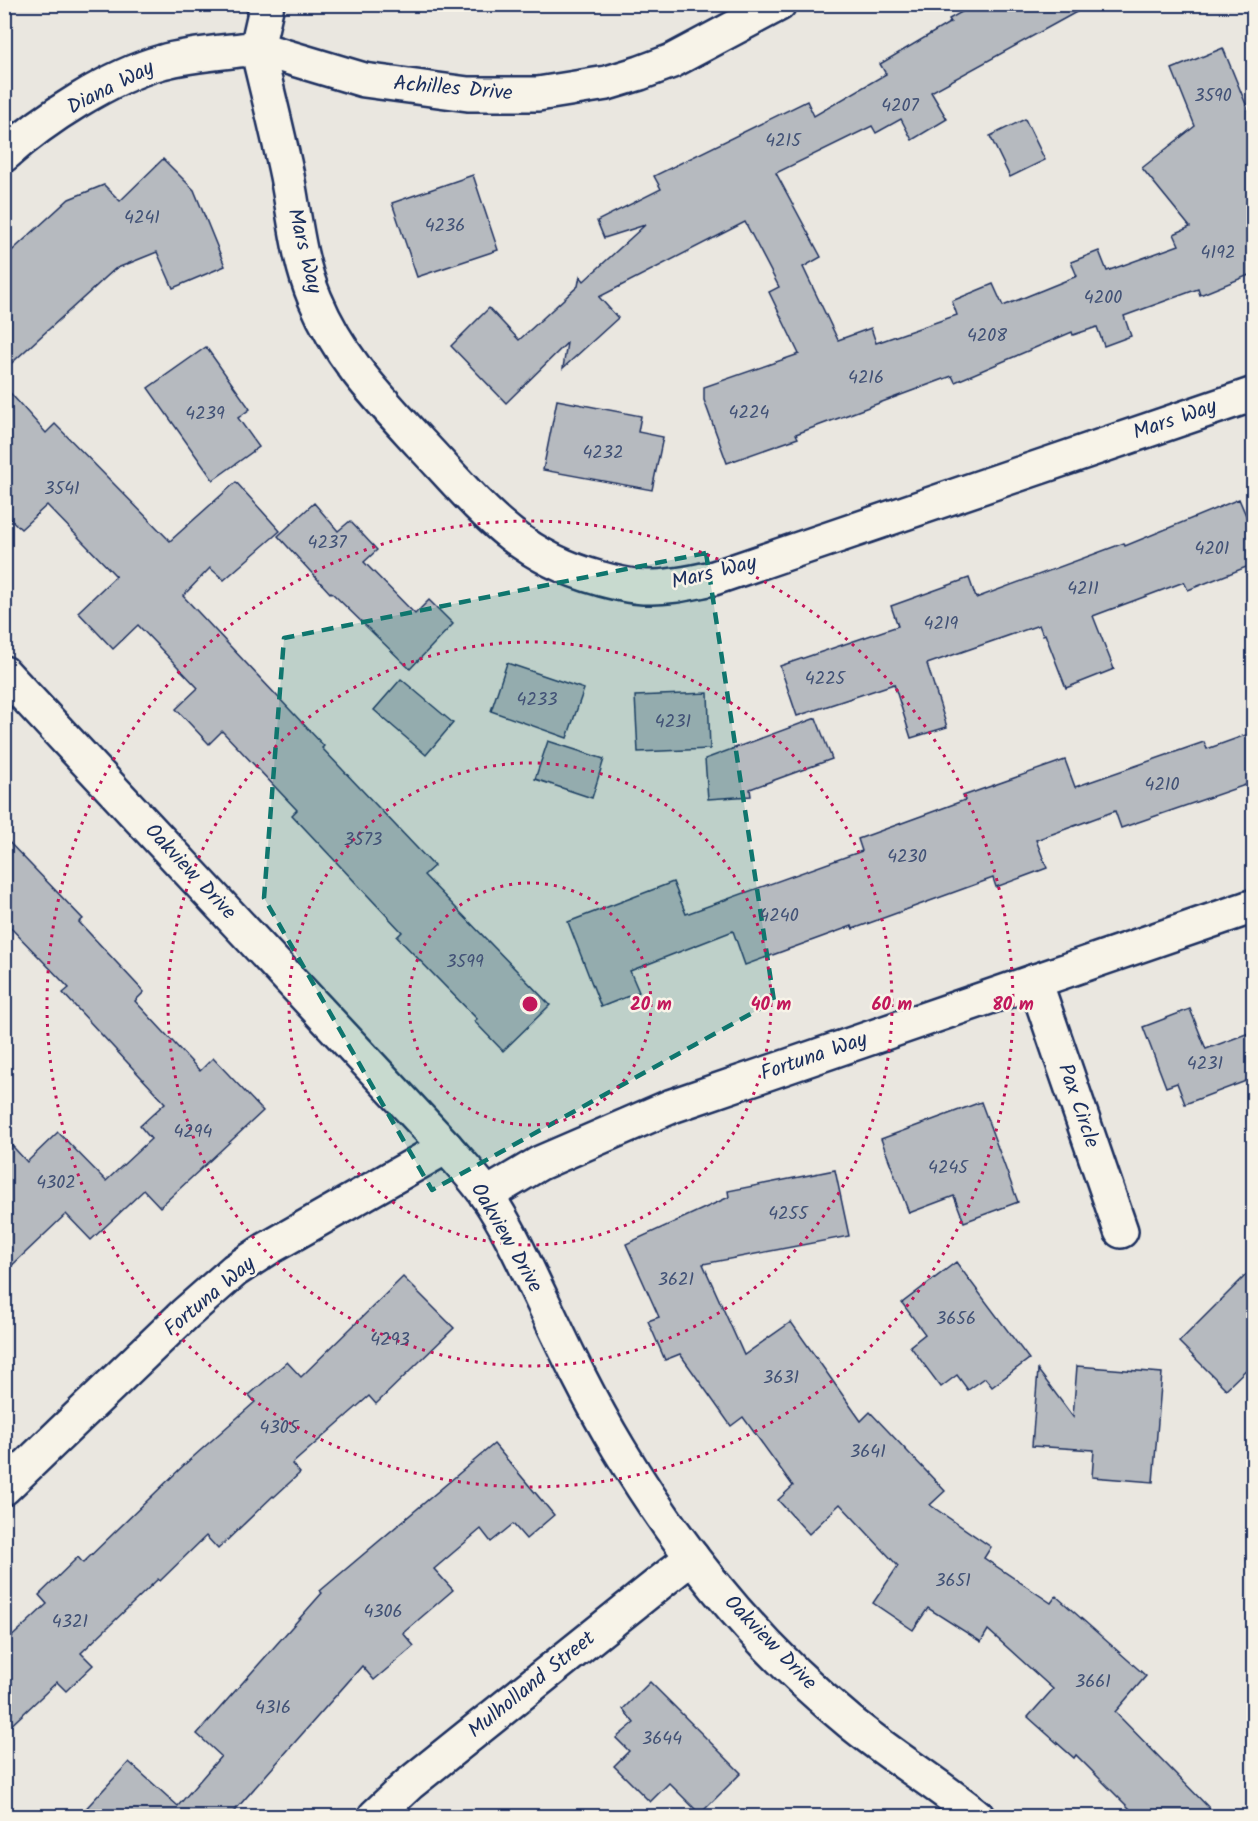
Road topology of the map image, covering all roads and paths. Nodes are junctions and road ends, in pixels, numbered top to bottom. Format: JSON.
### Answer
{"nodes":[{"id":1,"x":267,"y":4,"type":"edge"},
{"id":2,"x":780,"y":4,"type":"edge"},
{"id":3,"x":257,"y":48,"type":"junction"},
{"id":4,"x":4,"y":155,"type":"edge"},
{"id":5,"x":1254,"y":394,"type":"edge"},
{"id":6,"x":4,"y":673,"type":"edge"},
{"id":7,"x":1254,"y":906,"type":"edge"},
{"id":8,"x":1035,"y":981,"type":"junction"},
{"id":9,"x":446,"y":1147,"type":"junction"},
{"id":10,"x":486,"y":1195,"type":"junction"},
{"id":11,"x":1121,"y":1231,"type":"dead end"},
{"id":12,"x":4,"y":1488,"type":"edge"},
{"id":13,"x":692,"y":1557,"type":"junction"},
{"id":14,"x":375,"y":1816,"type":"edge"},
{"id":15,"x":977,"y":1816,"type":"edge"}],
"edges":[{"from":1,"to":3,"type":"street"},
{"from":2,"to":3,"type":"street","name":"Achilles Drive"},
{"from":3,"to":4,"type":"street","name":"Diana Way"},
{"from":3,"to":5,"type":"street","name":"Mars Way"},
{"from":6,"to":9,"type":"street","name":"Oakview Drive"},
{"from":7,"to":8,"type":"street","name":"Fortuna Way"},
{"from":8,"to":10,"type":"street","name":"Fortuna Way"},
{"from":8,"to":11,"type":"street","name":"Pax Circle"},
{"from":9,"to":10,"type":"street","name":"Oakview Drive"},
{"from":9,"to":12,"type":"street","name":"Fortuna Way"},
{"from":10,"to":13,"type":"street","name":"Oakview Drive"},
{"from":13,"to":14,"type":"street","name":"Mulholland Street"},
{"from":13,"to":15,"type":"street","name":"Oakview Drive"}]}
